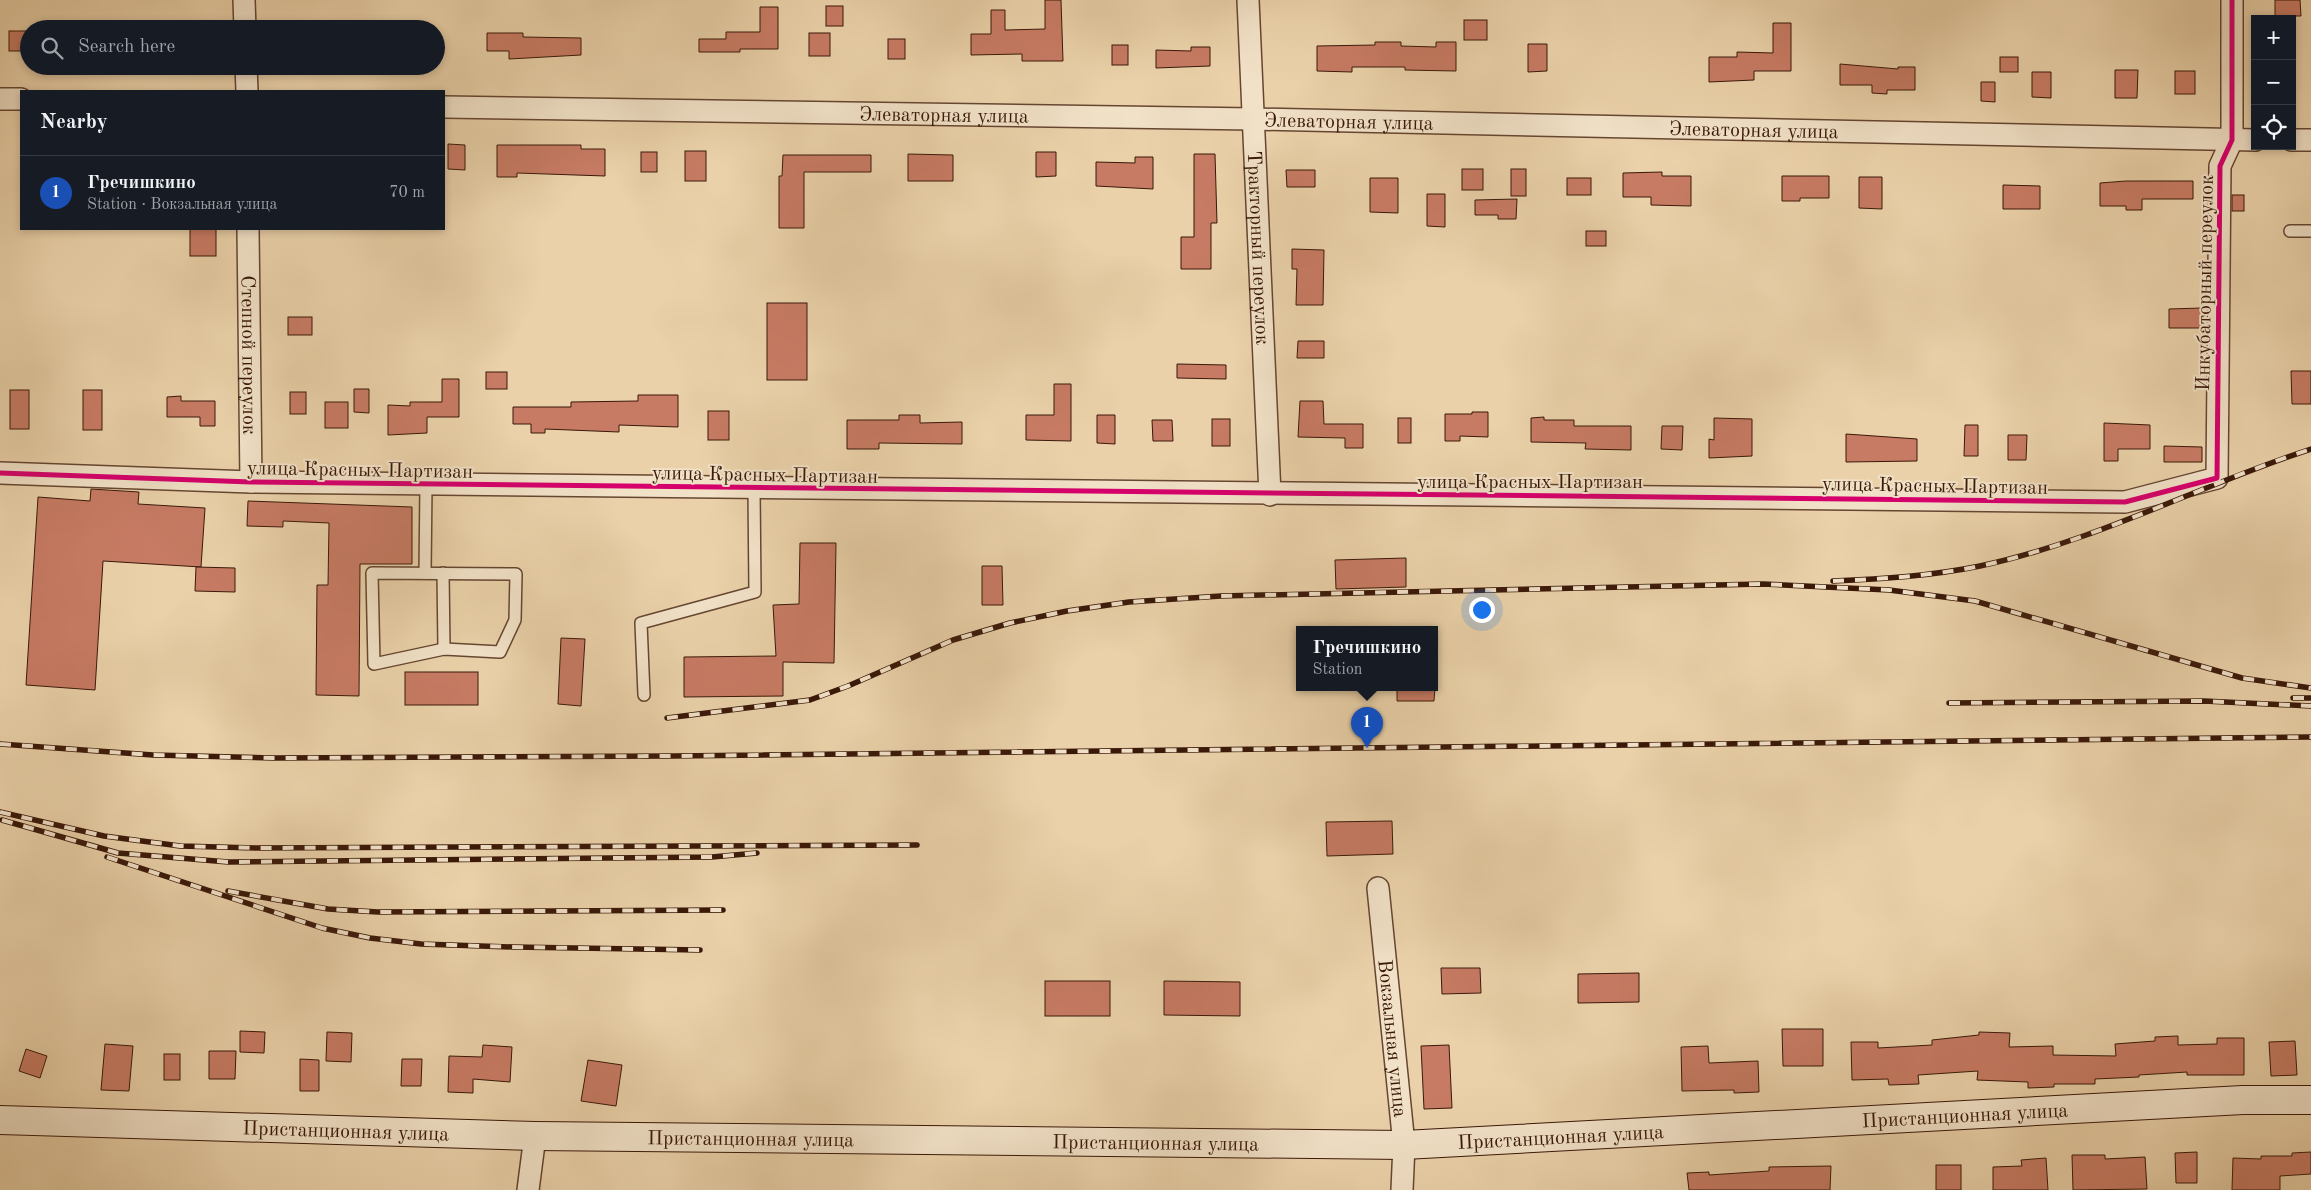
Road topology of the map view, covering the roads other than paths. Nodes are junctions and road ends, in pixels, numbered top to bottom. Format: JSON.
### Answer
{"nodes":[{"id":1,"x":244,"y":0,"type":"edge"},
{"id":2,"x":1248,"y":0,"type":"edge"},
{"id":3,"x":2232,"y":0,"type":"edge"},
{"id":4,"x":245,"y":20,"type":"edge"},
{"id":5,"x":246,"y":75,"type":"edge"},
{"id":6,"x":247,"y":90,"type":"edge"},
{"id":7,"x":0,"y":98,"type":"edge"},
{"id":8,"x":20,"y":99,"type":"edge"},
{"id":9,"x":445,"y":107,"type":"edge"},
{"id":10,"x":1252,"y":119,"type":"junction"},
{"id":11,"x":2232,"y":140,"type":"junction"},
{"id":12,"x":2251,"y":140,"type":"edge"},
{"id":13,"x":2296,"y":140,"type":"edge"},
{"id":14,"x":2311,"y":140,"type":"edge"},
{"id":15,"x":248,"y":230,"type":"edge"},
{"id":16,"x":2290,"y":231,"type":"dead end"},
{"id":17,"x":2311,"y":231,"type":"edge"},
{"id":18,"x":0,"y":473,"type":"edge"},
{"id":19,"x":2217,"y":478,"type":"joint"},
{"id":20,"x":251,"y":482,"type":"junction"},
{"id":21,"x":426,"y":485,"type":"junction"},
{"id":22,"x":754,"y":488,"type":"junction"},
{"id":23,"x":1270,"y":495,"type":"junction"},
{"id":24,"x":425,"y":573,"type":"junction"},
{"id":25,"x":443,"y":573,"type":"junction"},
{"id":26,"x":444,"y":649,"type":"junction"},
{"id":27,"x":644,"y":695,"type":"dead end"},
{"id":28,"x":1378,"y":888,"type":"dead end"},
{"id":29,"x":2311,"y":1100,"type":"edge"},
{"id":30,"x":0,"y":1120,"type":"edge"},
{"id":31,"x":535,"y":1136,"type":"junction"},
{"id":32,"x":1404,"y":1145,"type":"junction"},
{"id":33,"x":528,"y":1190,"type":"edge"},
{"id":34,"x":1402,"y":1190,"type":"edge"}],
"edges":[{"from":1,"to":4,"type":"street"},
{"from":2,"to":10,"type":"street","name":"Тракторный переулок"},
{"from":3,"to":11,"type":"street","name":"Инкубаторный переулок"},
{"from":5,"to":6,"type":"street"},
{"from":7,"to":8,"type":"street"},
{"from":9,"to":10,"type":"street","name":"Элеваторная улица"},
{"from":10,"to":11,"type":"street","name":"Элеваторная улица"},
{"from":10,"to":23,"type":"street","name":"Тракторный переулок"},
{"from":11,"to":12,"type":"street","name":"Элеваторная улица"},
{"from":11,"to":19,"type":"street","name":"Инкубаторный переулок"},
{"from":13,"to":14,"type":"street"},
{"from":15,"to":20,"type":"street","name":"Степной переулок"},
{"from":16,"to":17,"type":"lane"},
{"from":18,"to":20,"type":"street","name":"улица Красных Партизан"},
{"from":19,"to":23,"type":"street","name":"улица Красных Партизан"},
{"from":20,"to":21,"type":"street","name":"улица Красных Партизан"},
{"from":21,"to":22,"type":"street","name":"улица Красных Партизан"},
{"from":21,"to":24,"type":"lane"},
{"from":22,"to":23,"type":"street","name":"улица Красных Партизан"},
{"from":22,"to":27,"type":"lane"},
{"from":24,"to":25,"type":"lane"},
{"from":24,"to":26,"type":"lane"},
{"from":25,"to":26,"type":"lane"},
{"from":25,"to":26,"type":"lane"},
{"from":28,"to":32,"type":"street","name":"Вокзальная улица"},
{"from":29,"to":32,"type":"street","name":"Пристанционная улица"},
{"from":30,"to":31,"type":"street","name":"Пристанционная улица"},
{"from":31,"to":32,"type":"street","name":"Пристанционная улица"},
{"from":31,"to":33,"type":"street"},
{"from":32,"to":34,"type":"street","name":"Вокзальная улица"}]}
